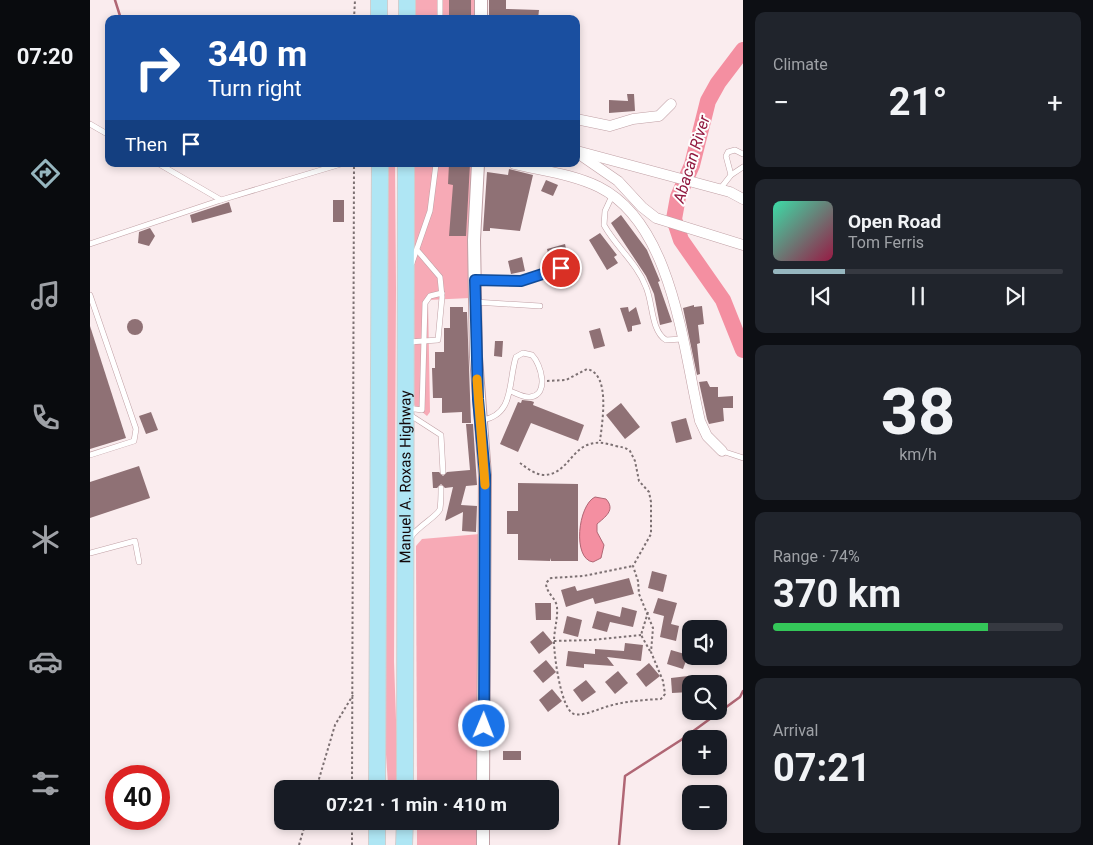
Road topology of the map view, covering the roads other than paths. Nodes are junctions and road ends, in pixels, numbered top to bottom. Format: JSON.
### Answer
{"nodes":[{"id":1,"x":379,"y":0,"type":"edge"},
{"id":2,"x":407,"y":0,"type":"edge"},
{"id":3,"x":440,"y":0,"type":"edge"},
{"id":4,"x":481,"y":0,"type":"edge"},
{"id":5,"x":379,"y":15,"type":"edge"},
{"id":6,"x":407,"y":15,"type":"edge"},
{"id":7,"x":440,"y":15,"type":"edge"},
{"id":8,"x":481,"y":15,"type":"edge"},
{"id":9,"x":671,"y":104,"type":"dead end"},
{"id":10,"x":580,"y":120,"type":"edge"},
{"id":11,"x":90,"y":124,"type":"edge"},
{"id":12,"x":105,"y":133,"type":"edge"},
{"id":13,"x":580,"y":149,"type":"edge"},
{"id":14,"x":580,"y":154,"type":"edge"},
{"id":15,"x":743,"y":154,"type":"edge"},
{"id":16,"x":164,"y":167,"type":"edge"},
{"id":17,"x":331,"y":167,"type":"edge"},
{"id":18,"x":380,"y":167,"type":"edge"},
{"id":19,"x":406,"y":167,"type":"edge"},
{"id":20,"x":436,"y":167,"type":"edge"},
{"id":21,"x":478,"y":167,"type":"edge"},
{"id":22,"x":529,"y":167,"type":"edge"},
{"id":23,"x":743,"y":167,"type":"edge"},
{"id":24,"x":731,"y":175,"type":"junction"},
{"id":25,"x":720,"y":189,"type":"junction"},
{"id":26,"x":612,"y":196,"type":"junction"},
{"id":27,"x":743,"y":199,"type":"edge"},
{"id":28,"x":221,"y":200,"type":"junction"},
{"id":29,"x":656,"y":218,"type":"junction"},
{"id":30,"x":646,"y":233,"type":"junction"},
{"id":31,"x":90,"y":244,"type":"edge"},
{"id":32,"x":743,"y":245,"type":"edge"},
{"id":33,"x":417,"y":250,"type":"junction"},
{"id":34,"x":561,"y":268,"type":"dead end"},
{"id":35,"x":406,"y":277,"type":"junction"},
{"id":36,"x":475,"y":280,"type":"junction"},
{"id":37,"x":442,"y":293,"type":"junction"},
{"id":38,"x":90,"y":295,"type":"edge"},
{"id":39,"x":475,"y":302,"type":"junction"},
{"id":40,"x":540,"y":306,"type":"dead end"},
{"id":41,"x":682,"y":339,"type":"junction"},
{"id":42,"x":406,"y":342,"type":"junction"},
{"id":43,"x":424,"y":342,"type":"junction"},
{"id":44,"x":510,"y":391,"type":"junction"},
{"id":45,"x":406,"y":411,"type":"junction"},
{"id":46,"x":479,"y":420,"type":"junction"},
{"id":47,"x":722,"y":450,"type":"joint"},
{"id":48,"x":90,"y":455,"type":"edge"},
{"id":49,"x":743,"y":458,"type":"edge"},
{"id":50,"x":443,"y":472,"type":"dead end"},
{"id":51,"x":441,"y":488,"type":"dead end"},
{"id":52,"x":90,"y":553,"type":"edge"},
{"id":53,"x":404,"y":559,"type":"junction"},
{"id":54,"x":139,"y":562,"type":"dead end"},
{"id":55,"x":377,"y":780,"type":"edge"},
{"id":56,"x":405,"y":780,"type":"edge"},
{"id":57,"x":483,"y":780,"type":"edge"},
{"id":58,"x":377,"y":830,"type":"edge"},
{"id":59,"x":405,"y":830,"type":"edge"},
{"id":60,"x":483,"y":830,"type":"edge"},
{"id":61,"x":377,"y":845,"type":"edge"},
{"id":62,"x":404,"y":845,"type":"edge"},
{"id":63,"x":482,"y":845,"type":"edge"}],
"edges":[{"from":1,"to":5,"type":"main road"},
{"from":2,"to":6,"type":"main road"},
{"from":3,"to":7,"type":"lane"},
{"from":4,"to":8,"type":"street"},
{"from":9,"to":10,"type":"street"},
{"from":11,"to":12,"type":"lane"},
{"from":13,"to":25,"type":"street"},
{"from":14,"to":29,"type":"street"},
{"from":15,"to":24,"type":"lane"},
{"from":16,"to":28,"type":"lane"},
{"from":17,"to":28,"type":"lane"},
{"from":18,"to":55,"type":"main road","name":"Manuel A. Roxas Highway"},
{"from":19,"to":35,"type":"main road","name":"Manuel A. Roxas Highway"},
{"from":20,"to":33,"type":"lane"},
{"from":21,"to":36,"type":"street"},
{"from":22,"to":26,"type":"street"},
{"from":23,"to":24,"type":"lane"},
{"from":24,"to":25,"type":"lane"},
{"from":25,"to":27,"type":"street"},
{"from":26,"to":30,"type":"street"},
{"from":26,"to":41,"type":"lane"},
{"from":28,"to":31,"type":"lane"},
{"from":29,"to":30,"type":"street"},
{"from":29,"to":32,"type":"street"},
{"from":30,"to":41,"type":"street"},
{"from":33,"to":35,"type":"lane"},
{"from":33,"to":37,"type":"lane"},
{"from":34,"to":36,"type":"lane"},
{"from":35,"to":42,"type":"main road","name":"Manuel A. Roxas Highway"},
{"from":36,"to":39,"type":"street"},
{"from":37,"to":43,"type":"lane"},
{"from":37,"to":43,"type":"lane"},
{"from":38,"to":48,"type":"lane"},
{"from":39,"to":40,"type":"lane"},
{"from":39,"to":46,"type":"street"},
{"from":41,"to":47,"type":"street"},
{"from":42,"to":43,"type":"lane"},
{"from":42,"to":45,"type":"main road","name":"Manuel A. Roxas Highway"},
{"from":43,"to":45,"type":"lane"},
{"from":44,"to":44,"type":"lane"},
{"from":44,"to":46,"type":"lane"},
{"from":45,"to":50,"type":"lane"},
{"from":45,"to":53,"type":"main road","name":"Manuel A. Roxas Highway"},
{"from":46,"to":57,"type":"street"},
{"from":47,"to":49,"type":"lane"},
{"from":51,"to":53,"type":"lane"},
{"from":52,"to":54,"type":"lane"},
{"from":53,"to":56,"type":"main road","name":"Manuel A. Roxas Highway"},
{"from":58,"to":61,"type":"main road"},
{"from":59,"to":62,"type":"main road"},
{"from":60,"to":63,"type":"street"}]}
